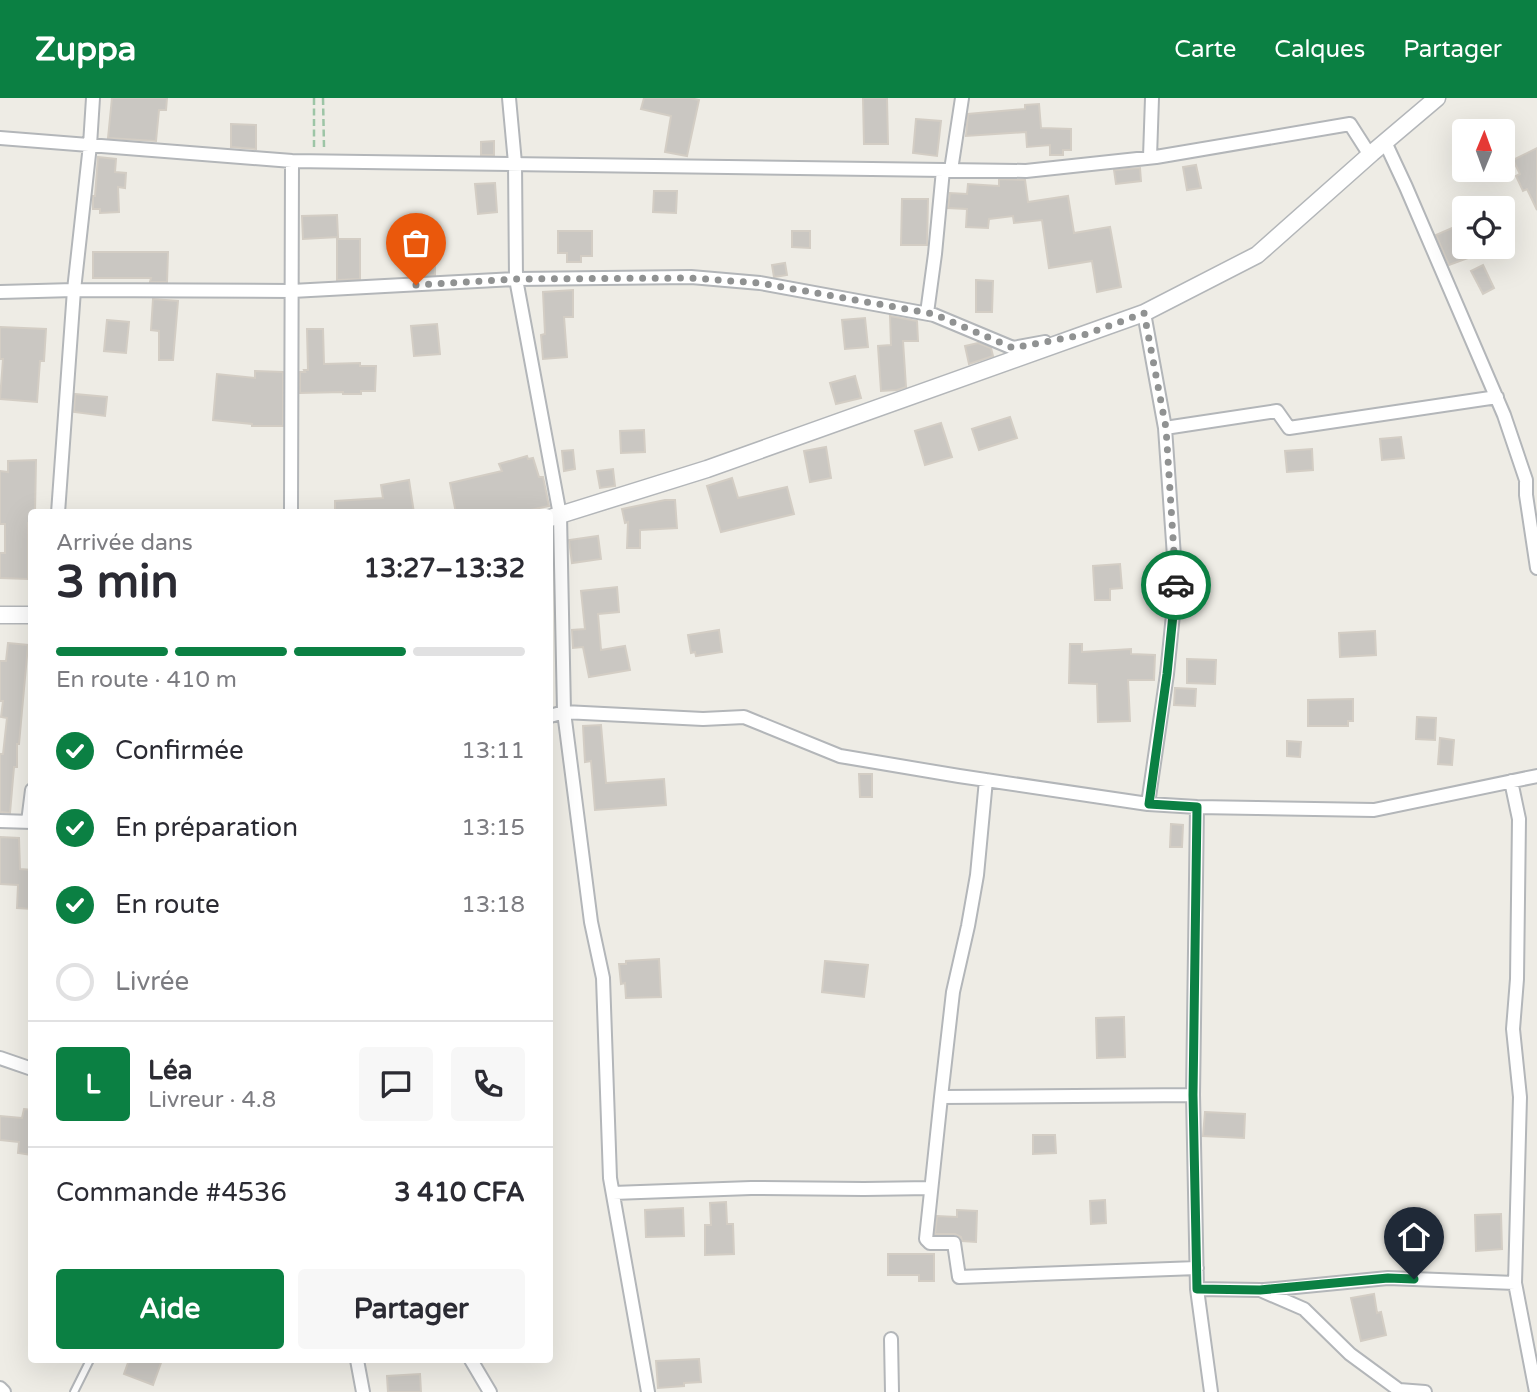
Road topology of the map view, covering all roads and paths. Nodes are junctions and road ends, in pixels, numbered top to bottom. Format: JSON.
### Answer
{"nodes":[{"id":1,"x":93,"y":98,"type":"edge"},
{"id":2,"x":314,"y":98,"type":"edge"},
{"id":3,"x":323,"y":98,"type":"edge"},
{"id":4,"x":509,"y":98,"type":"edge"},
{"id":5,"x":962,"y":98,"type":"edge"},
{"id":6,"x":1152,"y":98,"type":"edge"},
{"id":7,"x":1437,"y":98,"type":"edge"},
{"id":8,"x":0,"y":138,"type":"edge"},
{"id":9,"x":1385,"y":142,"type":"junction"},
{"id":10,"x":90,"y":145,"type":"junction"},
{"id":11,"x":1372,"y":153,"type":"junction"},
{"id":12,"x":1150,"y":157,"type":"junction"},
{"id":13,"x":292,"y":161,"type":"junction"},
{"id":14,"x":319,"y":161,"type":"junction"},
{"id":15,"x":515,"y":163,"type":"junction"},
{"id":16,"x":947,"y":170,"type":"junction"},
{"id":17,"x":516,"y":279,"type":"junction"},
{"id":18,"x":74,"y":290,"type":"junction"},
{"id":19,"x":292,"y":291,"type":"junction"},
{"id":20,"x":0,"y":292,"type":"edge"},
{"id":21,"x":927,"y":313,"type":"junction"},
{"id":22,"x":1144,"y":313,"type":"junction"},
{"id":23,"x":1087,"y":334,"type":"junction"},
{"id":24,"x":1497,"y":397,"type":"junction"},
{"id":25,"x":1166,"y":428,"type":"junction"},
{"id":26,"x":1531,"y":495,"type":"edge"},
{"id":27,"x":58,"y":509,"type":"edge"},
{"id":28,"x":291,"y":509,"type":"edge"},
{"id":29,"x":555,"y":516,"type":"edge"},
{"id":30,"x":1537,"y":568,"type":"edge"},
{"id":31,"x":0,"y":615,"type":"edge"},
{"id":32,"x":28,"y":615,"type":"edge"},
{"id":33,"x":564,"y":712,"type":"junction"},
{"id":34,"x":553,"y":715,"type":"edge"},
{"id":35,"x":1537,"y":776,"type":"edge"},
{"id":36,"x":986,"y":780,"type":"junction"},
{"id":37,"x":1511,"y":781,"type":"junction"},
{"id":38,"x":1149,"y":804,"type":"junction"},
{"id":39,"x":1197,"y":807,"type":"junction"},
{"id":40,"x":0,"y":821,"type":"edge"},
{"id":41,"x":28,"y":822,"type":"edge"},
{"id":42,"x":0,"y":1058,"type":"edge"},
{"id":43,"x":28,"y":1068,"type":"edge"},
{"id":44,"x":1193,"y":1095,"type":"junction"},
{"id":45,"x":941,"y":1097,"type":"junction"},
{"id":46,"x":931,"y":1188,"type":"junction"},
{"id":47,"x":613,"y":1193,"type":"junction"},
{"id":48,"x":1197,"y":1268,"type":"junction"},
{"id":49,"x":1515,"y":1283,"type":"junction"},
{"id":50,"x":1197,"y":1289,"type":"junction"},
{"id":51,"x":1260,"y":1290,"type":"junction"},
{"id":52,"x":891,"y":1339,"type":"dead end"},
{"id":53,"x":88,"y":1363,"type":"edge"},
{"id":54,"x":358,"y":1363,"type":"edge"},
{"id":55,"x":473,"y":1363,"type":"edge"},
{"id":56,"x":0,"y":1388,"type":"edge"},
{"id":57,"x":1392,"y":1388,"type":"edge"},
{"id":58,"x":4,"y":1392,"type":"edge"},
{"id":59,"x":74,"y":1392,"type":"edge"},
{"id":60,"x":363,"y":1392,"type":"edge"},
{"id":61,"x":490,"y":1392,"type":"edge"},
{"id":62,"x":648,"y":1392,"type":"edge"},
{"id":63,"x":892,"y":1392,"type":"edge"},
{"id":64,"x":1211,"y":1392,"type":"edge"},
{"id":65,"x":1425,"y":1392,"type":"edge"},
{"id":66,"x":1536,"y":1392,"type":"edge"}],
"edges":[{"from":1,"to":10,"type":"street"},
{"from":2,"to":14,"type":"path"},
{"from":3,"to":14,"type":"path"},
{"from":4,"to":15,"type":"street"},
{"from":5,"to":16,"type":"street"},
{"from":6,"to":12,"type":"street"},
{"from":7,"to":9,"type":"street"},
{"from":8,"to":10,"type":"street"},
{"from":9,"to":11,"type":"street"},
{"from":9,"to":24,"type":"street"},
{"from":10,"to":13,"type":"street"},
{"from":10,"to":18,"type":"street"},
{"from":11,"to":12,"type":"street"},
{"from":11,"to":22,"type":"street"},
{"from":12,"to":16,"type":"street"},
{"from":13,"to":14,"type":"street"},
{"from":13,"to":19,"type":"street"},
{"from":14,"to":15,"type":"street"},
{"from":15,"to":16,"type":"street"},
{"from":15,"to":17,"type":"street"},
{"from":16,"to":21,"type":"street"},
{"from":17,"to":19,"type":"street"},
{"from":17,"to":21,"type":"street"},
{"from":17,"to":29,"type":"street"},
{"from":18,"to":19,"type":"street"},
{"from":18,"to":20,"type":"street"},
{"from":18,"to":27,"type":"street"},
{"from":19,"to":28,"type":"street"},
{"from":21,"to":23,"type":"street"},
{"from":22,"to":23,"type":"street"},
{"from":22,"to":25,"type":"street"},
{"from":23,"to":29,"type":"street"},
{"from":24,"to":25,"type":"street"},
{"from":24,"to":26,"type":"street"},
{"from":25,"to":38,"type":"street"},
{"from":26,"to":30,"type":"street"},
{"from":29,"to":33,"type":"street"},
{"from":31,"to":32,"type":"street"},
{"from":33,"to":34,"type":"street"},
{"from":33,"to":36,"type":"street"},
{"from":33,"to":47,"type":"street"},
{"from":35,"to":37,"type":"street"},
{"from":36,"to":38,"type":"street"},
{"from":36,"to":45,"type":"street"},
{"from":37,"to":39,"type":"street"},
{"from":37,"to":49,"type":"street"},
{"from":38,"to":39,"type":"street"},
{"from":39,"to":44,"type":"street"},
{"from":40,"to":41,"type":"street"},
{"from":42,"to":43,"type":"street"},
{"from":44,"to":45,"type":"street"},
{"from":44,"to":48,"type":"street"},
{"from":45,"to":46,"type":"street"},
{"from":46,"to":47,"type":"street"},
{"from":46,"to":48,"type":"street"},
{"from":47,"to":62,"type":"street"},
{"from":48,"to":50,"type":"street"},
{"from":49,"to":51,"type":"street"},
{"from":49,"to":66,"type":"street"},
{"from":50,"to":51,"type":"street"},
{"from":50,"to":64,"type":"street"},
{"from":51,"to":57,"type":"street"},
{"from":52,"to":63,"type":"street"},
{"from":53,"to":59,"type":"lane"},
{"from":54,"to":60,"type":"street"},
{"from":55,"to":61,"type":"street"},
{"from":56,"to":58,"type":"street"},
{"from":57,"to":65,"type":"street"}]}
